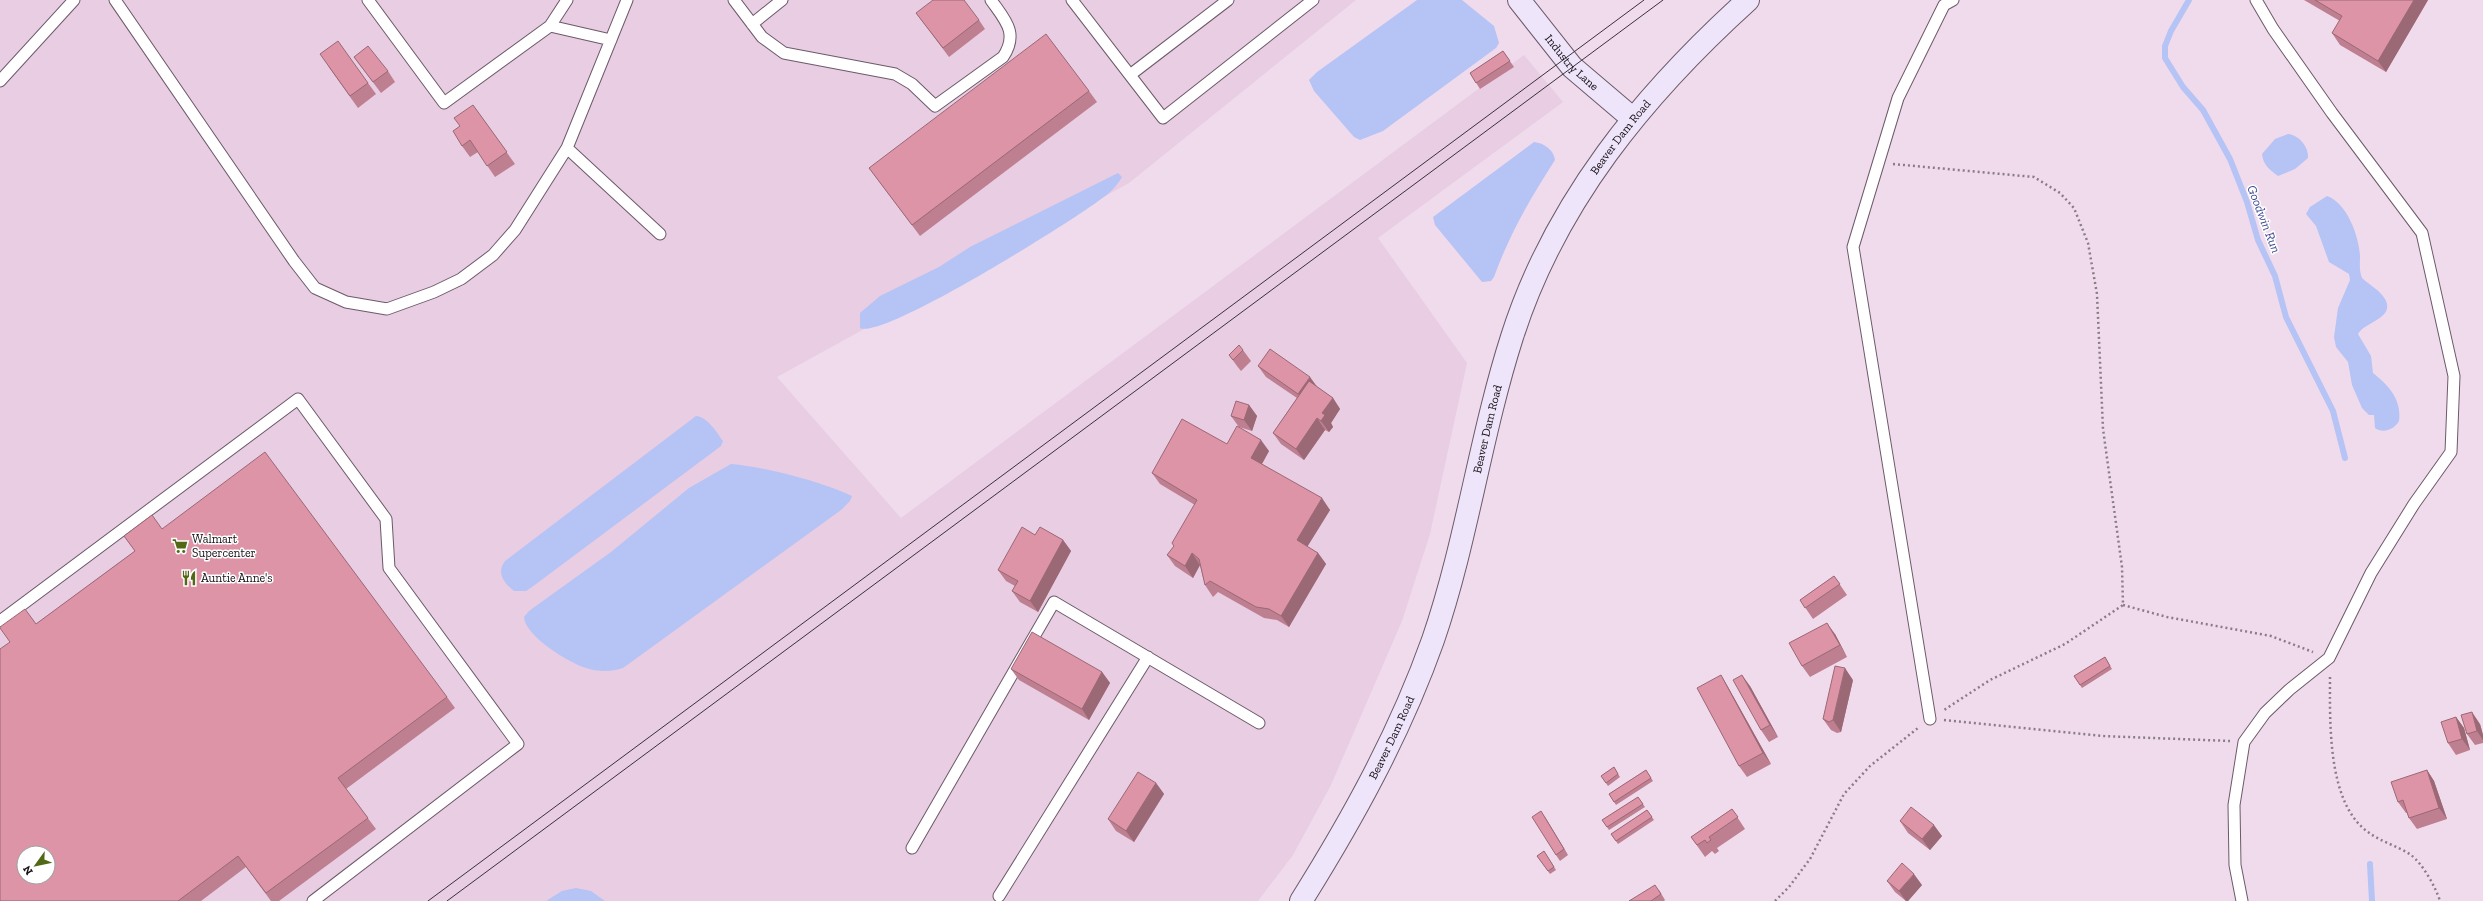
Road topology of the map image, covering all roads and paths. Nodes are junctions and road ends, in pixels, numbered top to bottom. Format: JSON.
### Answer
{"nodes":[{"id":1,"x":74,"y":0,"type":"edge"},
{"id":2,"x":115,"y":0,"type":"edge"},
{"id":3,"x":368,"y":0,"type":"edge"},
{"id":4,"x":567,"y":0,"type":"edge"},
{"id":5,"x":627,"y":0,"type":"edge"},
{"id":6,"x":734,"y":0,"type":"edge"},
{"id":7,"x":782,"y":0,"type":"edge"},
{"id":8,"x":991,"y":0,"type":"edge"},
{"id":9,"x":1072,"y":0,"type":"edge"},
{"id":10,"x":1228,"y":0,"type":"edge"},
{"id":11,"x":1313,"y":0,"type":"edge"},
{"id":12,"x":1519,"y":0,"type":"edge"},
{"id":13,"x":1748,"y":0,"type":"edge"},
{"id":14,"x":1953,"y":0,"type":"edge"},
{"id":15,"x":2256,"y":0,"type":"edge"},
{"id":16,"x":752,"y":24,"type":"junction"},
{"id":17,"x":550,"y":26,"type":"junction"},
{"id":18,"x":611,"y":40,"type":"junction"},
{"id":19,"x":1130,"y":75,"type":"junction"},
{"id":20,"x":0,"y":81,"type":"edge"},
{"id":21,"x":1632,"y":118,"type":"junction"},
{"id":22,"x":567,"y":148,"type":"junction"},
{"id":23,"x":1878,"y":162,"type":"junction"},
{"id":24,"x":660,"y":234,"type":"dead end"},
{"id":25,"x":2123,"y":605,"type":"junction"},
{"id":26,"x":0,"y":620,"type":"edge"},
{"id":27,"x":1148,"y":657,"type":"junction"},
{"id":28,"x":2330,"y":658,"type":"junction"},
{"id":29,"x":1930,"y":719,"type":"junction"},
{"id":30,"x":1259,"y":723,"type":"dead end"},
{"id":31,"x":2244,"y":742,"type":"junction"},
{"id":32,"x":912,"y":848,"type":"dead end"},
{"id":33,"x":999,"y":896,"type":"dead end"},
{"id":34,"x":313,"y":901,"type":"edge"},
{"id":35,"x":1301,"y":901,"type":"edge"},
{"id":36,"x":1775,"y":901,"type":"edge"},
{"id":37,"x":2242,"y":901,"type":"edge"},
{"id":38,"x":2440,"y":901,"type":"edge"}],
"edges":[{"from":1,"to":20,"type":"lane"},
{"from":2,"to":22,"type":"lane"},
{"from":3,"to":17,"type":"lane"},
{"from":4,"to":17,"type":"lane"},
{"from":5,"to":18,"type":"lane"},
{"from":6,"to":16,"type":"lane"},
{"from":7,"to":16,"type":"lane"},
{"from":8,"to":16,"type":"lane"},
{"from":9,"to":19,"type":"lane"},
{"from":10,"to":19,"type":"lane"},
{"from":11,"to":19,"type":"lane"},
{"from":12,"to":21,"type":"main road","name":"Industry Lane"},
{"from":13,"to":21,"type":"main road","name":"Beaver Dam Road"},
{"from":14,"to":23,"type":"lane"},
{"from":15,"to":28,"type":"lane"},
{"from":17,"to":18,"type":"lane"},
{"from":18,"to":22,"type":"lane"},
{"from":21,"to":35,"type":"main road","name":"Beaver Dam Road"},
{"from":22,"to":24,"type":"lane"},
{"from":23,"to":25,"type":"path"},
{"from":23,"to":29,"type":"lane"},
{"from":25,"to":28,"type":"path"},
{"from":25,"to":29,"type":"path"},
{"from":26,"to":34,"type":"lane"},
{"from":27,"to":30,"type":"lane"},
{"from":27,"to":32,"type":"lane"},
{"from":27,"to":33,"type":"lane"},
{"from":28,"to":31,"type":"lane"},
{"from":28,"to":38,"type":"path"},
{"from":29,"to":31,"type":"path"},
{"from":29,"to":36,"type":"path"},
{"from":31,"to":37,"type":"lane"}]}
